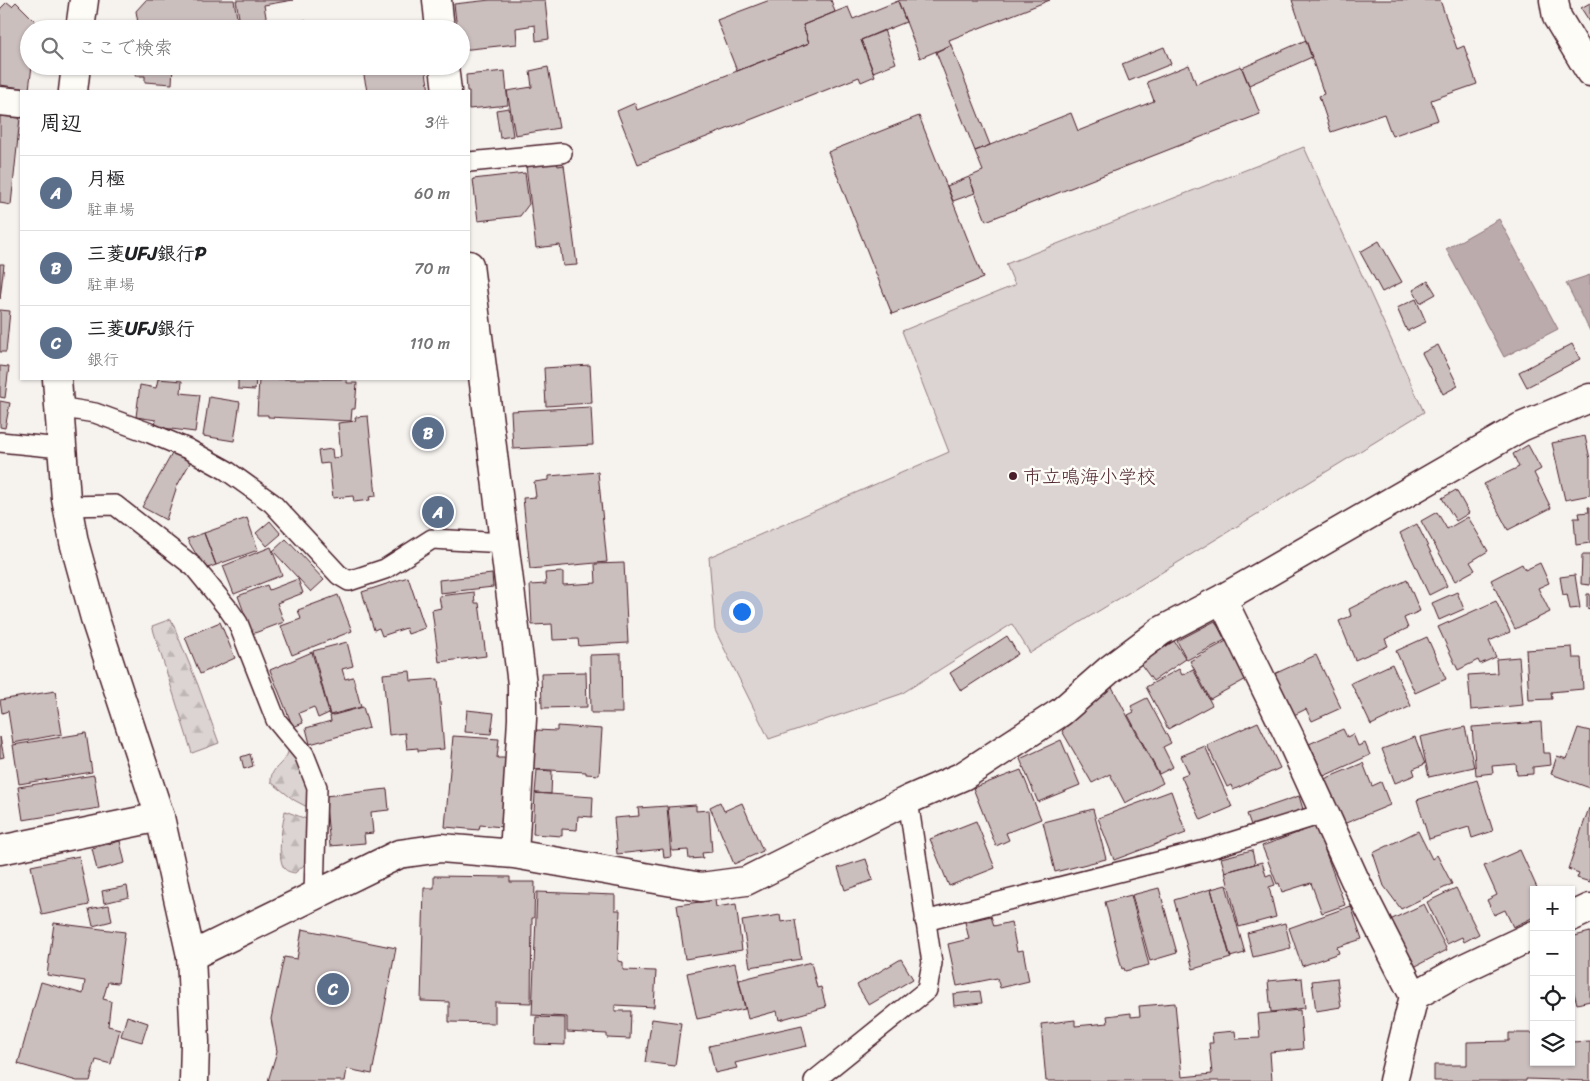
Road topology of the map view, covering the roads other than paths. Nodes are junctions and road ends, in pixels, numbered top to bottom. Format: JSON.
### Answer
{"nodes":[{"id":1,"x":84,"y":0,"type":"edge"},
{"id":2,"x":436,"y":0,"type":"edge"},
{"id":3,"x":1554,"y":0,"type":"edge"},
{"id":4,"x":81,"y":20,"type":"edge"},
{"id":5,"x":439,"y":20,"type":"edge"},
{"id":6,"x":1590,"y":72,"type":"edge"},
{"id":7,"x":75,"y":75,"type":"edge"},
{"id":8,"x":445,"y":75,"type":"edge"},
{"id":9,"x":73,"y":90,"type":"edge"},
{"id":10,"x":447,"y":90,"type":"edge"},
{"id":11,"x":0,"y":101,"type":"edge"},
{"id":12,"x":20,"y":103,"type":"edge"},
{"id":13,"x":562,"y":153,"type":"dead end"},
{"id":14,"x":470,"y":162,"type":"edge"},
{"id":15,"x":470,"y":273,"type":"edge"},
{"id":16,"x":57,"y":380,"type":"edge"},
{"id":17,"x":1590,"y":398,"type":"edge"},
{"id":18,"x":58,"y":407,"type":"junction"},
{"id":19,"x":0,"y":442,"type":"edge"},
{"id":20,"x":61,"y":448,"type":"junction"},
{"id":21,"x":67,"y":506,"type":"junction"},
{"id":22,"x":505,"y":543,"type":"junction"},
{"id":23,"x":1222,"y":599,"type":"junction"},
{"id":24,"x":908,"y":800,"type":"junction"},
{"id":25,"x":1325,"y":813,"type":"junction"},
{"id":26,"x":160,"y":817,"type":"junction"},
{"id":27,"x":0,"y":850,"type":"edge"},
{"id":28,"x":514,"y":854,"type":"junction"},
{"id":29,"x":314,"y":894,"type":"junction"},
{"id":30,"x":1590,"y":908,"type":"edge"},
{"id":31,"x":1575,"y":915,"type":"edge"},
{"id":32,"x":925,"y":921,"type":"junction"},
{"id":33,"x":1530,"y":937,"type":"edge"},
{"id":34,"x":192,"y":956,"type":"junction"},
{"id":35,"x":1414,"y":996,"type":"junction"},
{"id":36,"x":194,"y":1081,"type":"edge"},
{"id":37,"x":814,"y":1081,"type":"edge"},
{"id":38,"x":1393,"y":1081,"type":"edge"}],
"edges":[{"from":1,"to":4,"type":"street"},
{"from":2,"to":5,"type":"street"},
{"from":3,"to":6,"type":"street"},
{"from":7,"to":9,"type":"street"},
{"from":8,"to":10,"type":"street"},
{"from":11,"to":12,"type":"street"},
{"from":13,"to":14,"type":"lane"},
{"from":15,"to":22,"type":"street"},
{"from":16,"to":18,"type":"street"},
{"from":17,"to":23,"type":"street"},
{"from":18,"to":20,"type":"street"},
{"from":18,"to":22,"type":"lane"},
{"from":19,"to":20,"type":"lane"},
{"from":20,"to":21,"type":"street"},
{"from":21,"to":26,"type":"street"},
{"from":21,"to":29,"type":"lane"},
{"from":22,"to":28,"type":"street"},
{"from":23,"to":24,"type":"street"},
{"from":23,"to":25,"type":"street"},
{"from":24,"to":28,"type":"street"},
{"from":24,"to":32,"type":"lane"},
{"from":25,"to":32,"type":"lane"},
{"from":25,"to":35,"type":"street"},
{"from":26,"to":27,"type":"street"},
{"from":26,"to":34,"type":"street"},
{"from":28,"to":29,"type":"street"},
{"from":29,"to":34,"type":"street"},
{"from":30,"to":31,"type":"street"},
{"from":32,"to":37,"type":"lane"},
{"from":33,"to":35,"type":"street"},
{"from":34,"to":36,"type":"street"},
{"from":35,"to":38,"type":"street"}]}
